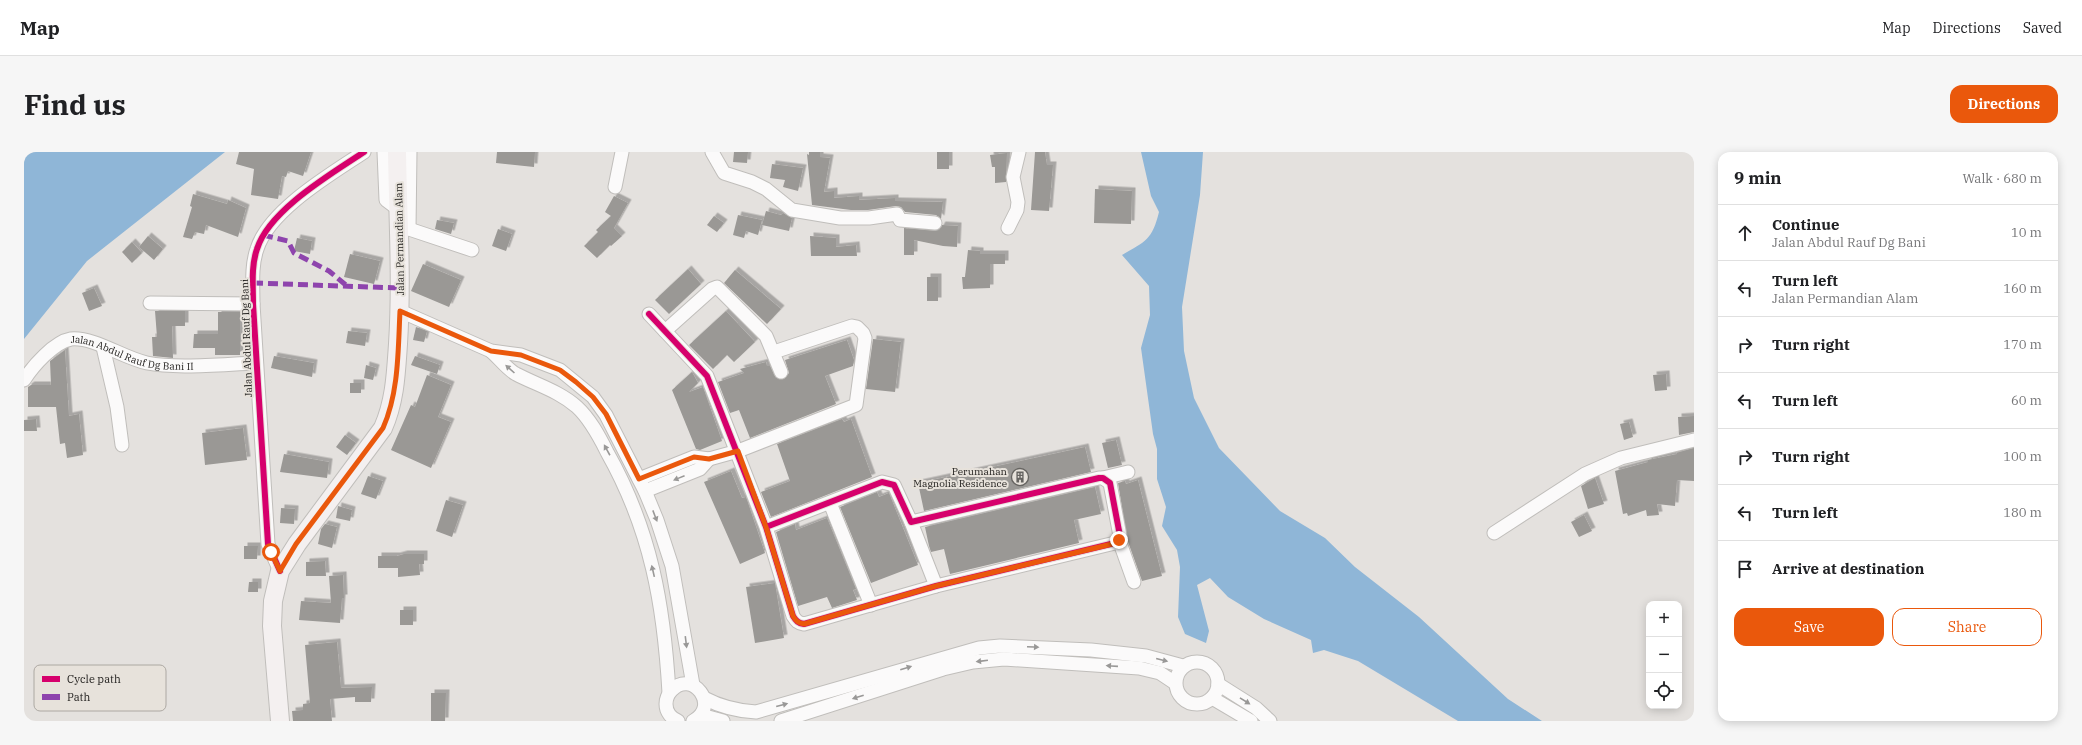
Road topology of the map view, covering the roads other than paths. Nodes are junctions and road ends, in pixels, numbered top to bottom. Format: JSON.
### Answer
{"nodes":[{"id":1,"x":364,"y":152,"type":"edge"},
{"id":2,"x":384,"y":152,"type":"edge"},
{"id":3,"x":397,"y":152,"type":"edge"},
{"id":4,"x":410,"y":152,"type":"edge"},
{"id":5,"x":622,"y":152,"type":"edge"},
{"id":6,"x":712,"y":152,"type":"edge"},
{"id":7,"x":1020,"y":152,"type":"edge"},
{"id":8,"x":615,"y":187,"type":"dead end"},
{"id":9,"x":398,"y":209,"type":"junction"},
{"id":10,"x":935,"y":223,"type":"dead end"},
{"id":11,"x":1008,"y":228,"type":"dead end"},
{"id":12,"x":404,"y":230,"type":"junction"},
{"id":13,"x":472,"y":250,"type":"dead end"},
{"id":14,"x":150,"y":303,"type":"dead end"},
{"id":15,"x":253,"y":304,"type":"junction"},
{"id":16,"x":400,"y":311,"type":"junction"},
{"id":17,"x":649,"y":314,"type":"dead end"},
{"id":18,"x":665,"y":331,"type":"junction"},
{"id":19,"x":103,"y":347,"type":"junction"},
{"id":20,"x":491,"y":351,"type":"junction"},
{"id":21,"x":774,"y":352,"type":"junction"},
{"id":22,"x":256,"y":363,"type":"junction"},
{"id":23,"x":781,"y":372,"type":"dead end"},
{"id":24,"x":24,"y":380,"type":"edge"},
{"id":25,"x":1694,"y":440,"type":"edge"},
{"id":26,"x":122,"y":445,"type":"dead end"},
{"id":27,"x":738,"y":451,"type":"junction"},
{"id":28,"x":709,"y":459,"type":"junction"},
{"id":29,"x":1128,"y":472,"type":"dead end"},
{"id":30,"x":1104,"y":478,"type":"junction"},
{"id":31,"x":639,"y":479,"type":"junction"},
{"id":32,"x":645,"y":492,"type":"junction"},
{"id":33,"x":830,"y":503,"type":"junction"},
{"id":34,"x":911,"y":522,"type":"junction"},
{"id":35,"x":766,"y":527,"type":"junction"},
{"id":36,"x":1494,"y":533,"type":"dead end"},
{"id":37,"x":1119,"y":540,"type":"junction"},
{"id":38,"x":280,"y":571,"type":"junction"},
{"id":39,"x":1134,"y":582,"type":"dead end"},
{"id":40,"x":936,"y":586,"type":"junction"},
{"id":41,"x":678,"y":597,"type":"junction"},
{"id":42,"x":660,"y":601,"type":"junction"},
{"id":43,"x":871,"y":604,"type":"junction"},
{"id":44,"x":1183,"y":666,"type":"junction"},
{"id":45,"x":1175,"y":683,"type":"junction"},
{"id":46,"x":1218,"y":684,"type":"junction"},
{"id":47,"x":693,"y":686,"type":"junction"},
{"id":48,"x":670,"y":693,"type":"junction"},
{"id":49,"x":704,"y":698,"type":"junction"},
{"id":50,"x":1212,"y":698,"type":"junction"},
{"id":51,"x":758,"y":717,"type":"edge"},
{"id":52,"x":669,"y":718,"type":"edge"},
{"id":53,"x":697,"y":718,"type":"edge"},
{"id":54,"x":280,"y":721,"type":"edge"},
{"id":55,"x":723,"y":721,"type":"edge"},
{"id":56,"x":781,"y":721,"type":"edge"},
{"id":57,"x":1251,"y":721,"type":"edge"},
{"id":58,"x":1270,"y":721,"type":"edge"}],
"edges":[{"from":1,"to":15,"type":"street","name":"Jalan Abdul Rauf Dg Bani"},
{"from":2,"to":9,"type":"street"},
{"from":3,"to":9,"type":"main road","name":"Jalan Permandian Alam"},
{"from":4,"to":12,"type":"street"},
{"from":5,"to":8,"type":"street"},
{"from":6,"to":10,"type":"street"},
{"from":7,"to":11,"type":"street"},
{"from":9,"to":12,"type":"main road","name":"Jalan Permandian Alam"},
{"from":12,"to":13,"type":"street"},
{"from":12,"to":16,"type":"main road","name":"Jalan Permandian Alam"},
{"from":14,"to":15,"type":"street"},
{"from":15,"to":22,"type":"street","name":"Jalan Abdul Rauf Dg Bani"},
{"from":16,"to":20,"type":"street"},
{"from":16,"to":38,"type":"main road","name":"Jalan Permandian Alam"},
{"from":17,"to":18,"type":"street"},
{"from":18,"to":21,"type":"street"},
{"from":18,"to":27,"type":"street"},
{"from":19,"to":22,"type":"street","name":"Jalan Abdul Rauf Dg Bani II"},
{"from":19,"to":24,"type":"street","name":"Jalan Abdul Rauf Dg Bani II"},
{"from":19,"to":26,"type":"street"},
{"from":20,"to":31,"type":"street"},
{"from":42,"to":20,"type":"street","one_way":true},
{"from":21,"to":23,"type":"street"},
{"from":21,"to":27,"type":"street"},
{"from":22,"to":38,"type":"street","name":"Jalan Abdul Rauf Dg Bani"},
{"from":25,"to":36,"type":"street"},
{"from":27,"to":28,"type":"street"},
{"from":27,"to":35,"type":"street"},
{"from":28,"to":31,"type":"street"},
{"from":28,"to":32,"type":"street","one_way":true},
{"from":29,"to":30,"type":"street"},
{"from":30,"to":34,"type":"street"},
{"from":30,"to":37,"type":"street"},
{"from":31,"to":32,"type":"street"},
{"from":32,"to":41,"type":"street","one_way":true},
{"from":33,"to":34,"type":"street"},
{"from":33,"to":35,"type":"street"},
{"from":33,"to":43,"type":"street"},
{"from":34,"to":40,"type":"street"},
{"from":35,"to":43,"type":"street"},
{"from":37,"to":39,"type":"street"},
{"from":37,"to":40,"type":"street"},
{"from":38,"to":54,"type":"main road","name":"Jalan Permandian Alam"},
{"from":40,"to":43,"type":"street"},
{"from":41,"to":42,"type":"street"},
{"from":41,"to":47,"type":"street","one_way":true},
{"from":42,"to":48,"type":"street"},
{"from":44,"to":45,"type":"street"},
{"from":44,"to":46,"type":"street"},
{"from":51,"to":44,"type":"street","one_way":true},
{"from":45,"to":50,"type":"street"},
{"from":45,"to":56,"type":"street","one_way":true},
{"from":46,"to":50,"type":"street"},
{"from":46,"to":58,"type":"street","one_way":true},
{"from":47,"to":48,"type":"street"},
{"from":47,"to":49,"type":"street"},
{"from":48,"to":52,"type":"street"},
{"from":49,"to":51,"type":"street"},
{"from":49,"to":53,"type":"street"},
{"from":50,"to":57,"type":"street"},
{"from":53,"to":55,"type":"street"}]}
